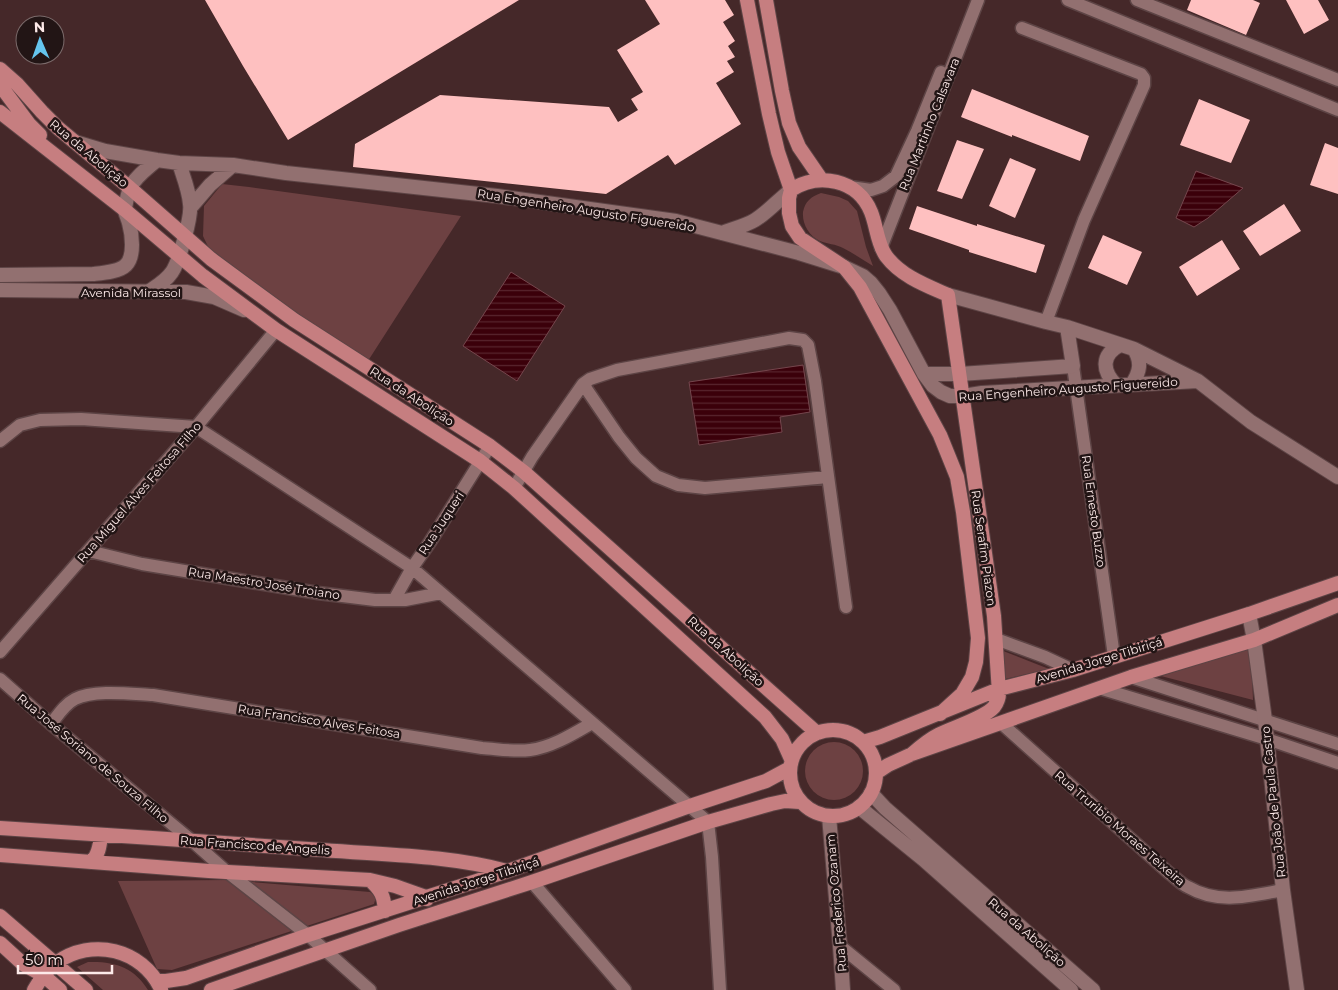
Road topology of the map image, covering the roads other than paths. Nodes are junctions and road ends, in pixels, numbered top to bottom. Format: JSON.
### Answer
{"nodes":[{"id":1,"x":747,"y":0,"type":"edge"},
{"id":2,"x":766,"y":0,"type":"edge"},
{"id":3,"x":970,"y":0,"type":"edge"},
{"id":4,"x":978,"y":0,"type":"edge"},
{"id":5,"x":1068,"y":0,"type":"edge"},
{"id":6,"x":1137,"y":0,"type":"edge"},
{"id":7,"x":1022,"y":28,"type":"dead end"},
{"id":8,"x":0,"y":69,"type":"edge"},
{"id":9,"x":1338,"y":80,"type":"edge"},
{"id":10,"x":0,"y":85,"type":"edge"},
{"id":11,"x":1338,"y":110,"type":"edge"},
{"id":12,"x":0,"y":112,"type":"edge"},
{"id":13,"x":75,"y":142,"type":"junction"},
{"id":14,"x":158,"y":160,"type":"junction"},
{"id":15,"x":179,"y":163,"type":"junction"},
{"id":16,"x":233,"y":165,"type":"junction"},
{"id":17,"x":821,"y":179,"type":"junction"},
{"id":18,"x":850,"y":187,"type":"junction"},
{"id":19,"x":130,"y":188,"type":"junction"},
{"id":20,"x":791,"y":190,"type":"junction"},
{"id":21,"x":103,"y":193,"type":"junction"},
{"id":22,"x":191,"y":206,"type":"junction"},
{"id":23,"x":125,"y":210,"type":"junction"},
{"id":24,"x":721,"y":233,"type":"junction"},
{"id":25,"x":185,"y":236,"type":"junction"},
{"id":26,"x":881,"y":248,"type":"junction"},
{"id":27,"x":179,"y":256,"type":"junction"},
{"id":28,"x":844,"y":267,"type":"junction"},
{"id":29,"x":0,"y":275,"type":"edge"},
{"id":30,"x":0,"y":290,"type":"edge"},
{"id":31,"x":147,"y":292,"type":"junction"},
{"id":32,"x":948,"y":294,"type":"junction"},
{"id":33,"x":258,"y":317,"type":"junction"},
{"id":34,"x":1046,"y":322,"type":"junction"},
{"id":35,"x":1067,"y":327,"type":"junction"},
{"id":36,"x":276,"y":330,"type":"junction"},
{"id":37,"x":1127,"y":347,"type":"junction"},
{"id":38,"x":1073,"y":366,"type":"junction"},
{"id":39,"x":924,"y":374,"type":"junction"},
{"id":40,"x":960,"y":374,"type":"junction"},
{"id":41,"x":1198,"y":380,"type":"junction"},
{"id":42,"x":583,"y":384,"type":"junction"},
{"id":43,"x":1132,"y":384,"type":"junction"},
{"id":44,"x":1116,"y":385,"type":"junction"},
{"id":45,"x":1076,"y":387,"type":"junction"},
{"id":46,"x":963,"y":396,"type":"junction"},
{"id":47,"x":196,"y":427,"type":"junction"},
{"id":48,"x":0,"y":441,"type":"edge"},
{"id":49,"x":490,"y":446,"type":"junction"},
{"id":50,"x":480,"y":460,"type":"junction"},
{"id":51,"x":524,"y":472,"type":"junction"},
{"id":52,"x":828,"y":477,"type":"junction"},
{"id":53,"x":1338,"y":477,"type":"edge"},
{"id":54,"x":514,"y":488,"type":"junction"},
{"id":55,"x":89,"y":551,"type":"junction"},
{"id":56,"x":412,"y":568,"type":"junction"},
{"id":57,"x":1338,"y":583,"type":"edge"},
{"id":58,"x":441,"y":593,"type":"junction"},
{"id":59,"x":394,"y":600,"type":"junction"},
{"id":60,"x":1338,"y":605,"type":"edge"},
{"id":61,"x":846,"y":607,"type":"dead end"},
{"id":62,"x":1249,"y":614,"type":"junction"},
{"id":63,"x":996,"y":639,"type":"junction"},
{"id":64,"x":1254,"y":640,"type":"junction"},
{"id":65,"x":0,"y":652,"type":"edge"},
{"id":66,"x":1114,"y":656,"type":"junction"},
{"id":67,"x":1073,"y":670,"type":"junction"},
{"id":68,"x":1131,"y":677,"type":"junction"},
{"id":69,"x":0,"y":679,"type":"edge"},
{"id":70,"x":1100,"y":688,"type":"junction"},
{"id":71,"x":999,"y":689,"type":"junction"},
{"id":72,"x":940,"y":714,"type":"junction"},
{"id":73,"x":1265,"y":720,"type":"junction"},
{"id":74,"x":592,"y":723,"type":"junction"},
{"id":75,"x":1001,"y":723,"type":"junction"},
{"id":76,"x":51,"y":724,"type":"junction"},
{"id":77,"x":817,"y":733,"type":"junction"},
{"id":78,"x":1267,"y":739,"type":"junction"},
{"id":79,"x":863,"y":742,"type":"junction"},
{"id":80,"x":1338,"y":744,"type":"edge"},
{"id":81,"x":912,"y":754,"type":"junction"},
{"id":82,"x":1338,"y":762,"type":"edge"},
{"id":83,"x":791,"y":764,"type":"junction"},
{"id":84,"x":876,"y":773,"type":"junction"},
{"id":85,"x":871,"y":793,"type":"junction"},
{"id":86,"x":800,"y":802,"type":"junction"},
{"id":87,"x":690,"y":806,"type":"junction"},
{"id":88,"x":859,"y":807,"type":"junction"},
{"id":89,"x":829,"y":816,"type":"junction"},
{"id":90,"x":708,"y":822,"type":"junction"},
{"id":91,"x":0,"y":828,"type":"edge"},
{"id":92,"x":101,"y":835,"type":"junction"},
{"id":93,"x":191,"y":840,"type":"junction"},
{"id":94,"x":0,"y":854,"type":"edge"},
{"id":95,"x":90,"y":862,"type":"junction"},
{"id":96,"x":226,"y":871,"type":"junction"},
{"id":97,"x":508,"y":871,"type":"junction"},
{"id":98,"x":370,"y":880,"type":"junction"},
{"id":99,"x":532,"y":882,"type":"junction"},
{"id":100,"x":1283,"y":890,"type":"junction"},
{"id":101,"x":426,"y":897,"type":"junction"},
{"id":102,"x":385,"y":911,"type":"junction"},
{"id":103,"x":434,"y":914,"type":"junction"},
{"id":104,"x":0,"y":916,"type":"edge"},
{"id":105,"x":308,"y":935,"type":"junction"},
{"id":106,"x":0,"y":943,"type":"edge"},
{"id":107,"x":840,"y":946,"type":"junction"},
{"id":108,"x":325,"y":950,"type":"junction"},
{"id":109,"x":55,"y":964,"type":"junction"},
{"id":110,"x":43,"y":975,"type":"junction"},
{"id":111,"x":159,"y":985,"type":"edge"},
{"id":112,"x":34,"y":990,"type":"edge"},
{"id":113,"x":60,"y":990,"type":"edge"},
{"id":114,"x":86,"y":990,"type":"edge"},
{"id":115,"x":211,"y":990,"type":"edge"},
{"id":116,"x":370,"y":990,"type":"edge"},
{"id":117,"x":625,"y":990,"type":"edge"},
{"id":118,"x":720,"y":990,"type":"edge"},
{"id":119,"x":843,"y":990,"type":"edge"},
{"id":120,"x":894,"y":990,"type":"edge"},
{"id":121,"x":1071,"y":990,"type":"edge"},
{"id":122,"x":1093,"y":990,"type":"edge"},
{"id":123,"x":1297,"y":990,"type":"edge"}],
"edges":[{"from":1,"to":20,"type":"main road"},
{"from":2,"to":17,"type":"main road"},
{"from":3,"to":18,"type":"street","name":"Rua Martinho Calsavara"},
{"from":4,"to":26,"type":"street","name":"Rua Martinho Calsavara"},
{"from":5,"to":11,"type":"street"},
{"from":6,"to":9,"type":"street"},
{"from":7,"to":34,"type":"street"},
{"from":8,"to":13,"type":"main road","name":"Rua da Abolição"},
{"from":10,"to":21,"type":"main road"},
{"from":12,"to":21,"type":"main road","name":"Rua da Abolição"},
{"from":13,"to":14,"type":"main road","name":"Rua Engenheiro Augusto Figuereido"},
{"from":13,"to":19,"type":"main road","name":"Rua da Abolição"},
{"from":14,"to":15,"type":"main road","name":"Rua Engenheiro Augusto Figuereido"},
{"from":14,"to":19,"type":"main road","name":"Avenida Mirassol"},
{"from":15,"to":16,"type":"main road","name":"Rua Engenheiro Augusto Figuereido"},
{"from":15,"to":22,"type":"main road"},
{"from":16,"to":22,"type":"main road"},
{"from":16,"to":24,"type":"main road","name":"Rua Engenheiro Augusto Figuereido"},
{"from":17,"to":18,"type":"main road"},
{"from":17,"to":20,"type":"main road"},
{"from":18,"to":26,"type":"main road"},
{"from":19,"to":23,"type":"main road","name":"Avenida Mirassol"},
{"from":19,"to":25,"type":"main road","name":"Rua da Abolição"},
{"from":20,"to":24,"type":"main road"},
{"from":20,"to":28,"type":"main road"},
{"from":21,"to":23,"type":"main road","name":"Rua da Abolição"},
{"from":22,"to":25,"type":"main road"},
{"from":23,"to":27,"type":"main road","name":"Rua da Abolição"},
{"from":23,"to":29,"type":"main road","name":"Avenida Mirassol"},
{"from":24,"to":28,"type":"main road","name":"Rua Engenheiro Augusto Figuereido"},
{"from":25,"to":27,"type":"main road"},
{"from":25,"to":49,"type":"main road","name":"Rua da Abolição"},
{"from":26,"to":32,"type":"main road"},
{"from":27,"to":31,"type":"main road"},
{"from":27,"to":33,"type":"main road","name":"Rua da Abolição"},
{"from":28,"to":39,"type":"main road","name":"Rua Engenheiro Augusto Figuereido"},
{"from":28,"to":72,"type":"main road"},
{"from":30,"to":31,"type":"main road","name":"Avenida Mirassol"},
{"from":31,"to":33,"type":"main road","name":"Avenida Mirassol"},
{"from":32,"to":34,"type":"main road","name":"Rua Engenheiro Augusto Figuereido"},
{"from":32,"to":40,"type":"main road","name":"Rua Serafim Piazon"},
{"from":33,"to":36,"type":"main road","name":"Rua da Abolição"},
{"from":34,"to":35,"type":"main road","name":"Rua Engenheiro Augusto Figuereido"},
{"from":35,"to":37,"type":"main road","name":"Rua Engenheiro Augusto Figuereido"},
{"from":35,"to":38,"type":"main road"},
{"from":36,"to":47,"type":"street","name":"Rua Miguel Alves Feitosa Filho"},
{"from":36,"to":50,"type":"main road","name":"Rua da Abolição"},
{"from":37,"to":41,"type":"main road","name":"Rua Engenheiro Augusto Figuereido"},
{"from":37,"to":43,"type":"main road"},
{"from":37,"to":44,"type":"main road"},
{"from":38,"to":40,"type":"main road"},
{"from":38,"to":45,"type":"street","name":"Rua Ernesto Buzzo"},
{"from":39,"to":40,"type":"main road"},
{"from":39,"to":46,"type":"main road","name":"Rua Engenheiro Augusto Figuereido"},
{"from":40,"to":46,"type":"main road","name":"Rua Serafim Piazon"},
{"from":41,"to":43,"type":"main road","name":"Rua Engenheiro Augusto Figuereido"},
{"from":41,"to":53,"type":"main road","name":"Rua Engenheiro Augusto Figuereido"},
{"from":42,"to":51,"type":"street"},
{"from":42,"to":52,"type":"street"},
{"from":42,"to":52,"type":"street"},
{"from":43,"to":44,"type":"main road","name":"Rua Engenheiro Augusto Figuereido"},
{"from":44,"to":45,"type":"main road","name":"Rua Engenheiro Augusto Figuereido"},
{"from":45,"to":46,"type":"main road","name":"Rua Engenheiro Augusto Figuereido"},
{"from":45,"to":66,"type":"street","name":"Rua Ernesto Buzzo"},
{"from":46,"to":63,"type":"main road","name":"Rua Serafim Piazon"},
{"from":47,"to":48,"type":"street"},
{"from":47,"to":55,"type":"street","name":"Rua Miguel Alves Feitosa Filho"},
{"from":47,"to":56,"type":"street"},
{"from":49,"to":50,"type":"street","name":"Rua Juqueri"},
{"from":49,"to":51,"type":"main road","name":"Rua da Abolição"},
{"from":50,"to":54,"type":"main road","name":"Rua da Abolição"},
{"from":50,"to":56,"type":"street","name":"Rua Juqueri"},
{"from":51,"to":54,"type":"street"},
{"from":51,"to":77,"type":"main road","name":"Rua da Abolição"},
{"from":52,"to":61,"type":"street"},
{"from":54,"to":83,"type":"main road","name":"Rua da Abolição"},
{"from":55,"to":59,"type":"street","name":"Rua Maestro José Troiano"},
{"from":55,"to":65,"type":"street","name":"Rua Miguel Alves Feitosa Filho"},
{"from":56,"to":58,"type":"street"},
{"from":56,"to":59,"type":"street","name":"Rua Juqueri"},
{"from":57,"to":62,"type":"main road","name":"Avenida Jorge Tibiriçá"},
{"from":58,"to":59,"type":"street","name":"Rua Maestro José Troiano"},
{"from":58,"to":74,"type":"street"},
{"from":60,"to":64,"type":"main road","name":"Avenida Jorge Tibiriçá"},
{"from":62,"to":64,"type":"main road","name":"Rua João de Paula Castro"},
{"from":62,"to":66,"type":"main road","name":"Avenida Jorge Tibiriçá"},
{"from":63,"to":67,"type":"street"},
{"from":63,"to":71,"type":"main road","name":"Rua Serafim Piazon"},
{"from":64,"to":68,"type":"main road","name":"Avenida Jorge Tibiriçá"},
{"from":64,"to":73,"type":"main road","name":"Rua João de Paula Castro"},
{"from":66,"to":67,"type":"main road","name":"Avenida Jorge Tibiriçá"},
{"from":67,"to":71,"type":"main road","name":"Avenida Jorge Tibiriçá"},
{"from":68,"to":70,"type":"main road","name":"Avenida Jorge Tibiriçá"},
{"from":68,"to":73,"type":"street"},
{"from":69,"to":76,"type":"street","name":"Rua José Soriano de Souza Filho"},
{"from":70,"to":75,"type":"main road","name":"Avenida Jorge Tibiriçá"},
{"from":70,"to":78,"type":"street"},
{"from":71,"to":72,"type":"main road","name":"Avenida Jorge Tibiriçá"},
{"from":71,"to":81,"type":"main road","name":"Rua Serafim Piazon"},
{"from":72,"to":79,"type":"main road","name":"Avenida Jorge Tibiriçá"},
{"from":73,"to":78,"type":"main road","name":"Rua João de Paula Castro"},
{"from":73,"to":80,"type":"street"},
{"from":74,"to":76,"type":"street","name":"Rua Francisco Alves Feitosa"},
{"from":74,"to":87,"type":"street"},
{"from":75,"to":81,"type":"main road","name":"Avenida Jorge Tibiriçá"},
{"from":75,"to":100,"type":"street","name":"Rua Truribio Moraes Teixeira"},
{"from":76,"to":93,"type":"street","name":"Rua José Soriano de Souza Filho"},
{"from":77,"to":79,"type":"main road"},
{"from":77,"to":83,"type":"main road"},
{"from":78,"to":82,"type":"street"},
{"from":78,"to":100,"type":"main road","name":"Rua João de Paula Castro"},
{"from":79,"to":84,"type":"main road"},
{"from":81,"to":84,"type":"main road","name":"Avenida Jorge Tibiriçá"},
{"from":83,"to":86,"type":"main road"},
{"from":83,"to":87,"type":"main road","name":"Avenida Jorge Tibiriçá"},
{"from":84,"to":85,"type":"main road"},
{"from":85,"to":88,"type":"main road"},
{"from":85,"to":122,"type":"main road","name":"Rua da Abolição"},
{"from":86,"to":89,"type":"main road"},
{"from":86,"to":90,"type":"main road","name":"Avenida Jorge Tibiriçá"},
{"from":87,"to":90,"type":"street"},
{"from":87,"to":97,"type":"main road","name":"Avenida Jorge Tibiriçá"},
{"from":88,"to":89,"type":"main road"},
{"from":88,"to":121,"type":"main road","name":"Rua da Abolição"},
{"from":89,"to":107,"type":"main road","name":"Rua Frederico Ozanam"},
{"from":90,"to":99,"type":"main road","name":"Avenida Jorge Tibiriçá"},
{"from":90,"to":118,"type":"street"},
{"from":91,"to":92,"type":"main road","name":"Rua Francisco de Angelis"},
{"from":92,"to":93,"type":"main road","name":"Rua Francisco de Angelis"},
{"from":92,"to":95,"type":"main road"},
{"from":93,"to":96,"type":"street","name":"Rua José Soriano de Souza Filho"},
{"from":93,"to":97,"type":"main road","name":"Rua Francisco de Angelis"},
{"from":94,"to":95,"type":"main road"},
{"from":95,"to":96,"type":"main road"},
{"from":96,"to":98,"type":"main road"},
{"from":96,"to":105,"type":"street","name":"Rua José Soriano de Souza Filho"},
{"from":97,"to":101,"type":"main road","name":"Avenida Jorge Tibiriçá"},
{"from":98,"to":101,"type":"main road"},
{"from":98,"to":102,"type":"main road"},
{"from":99,"to":103,"type":"main road","name":"Avenida Jorge Tibiriçá"},
{"from":99,"to":117,"type":"street"},
{"from":100,"to":123,"type":"main road","name":"Rua João de Paula Castro"},
{"from":101,"to":102,"type":"main road","name":"Avenida Jorge Tibiriçá"},
{"from":101,"to":103,"type":"main road"},
{"from":102,"to":105,"type":"main road","name":"Avenida Jorge Tibiriçá"},
{"from":103,"to":108,"type":"main road","name":"Avenida Jorge Tibiriçá"},
{"from":104,"to":109,"type":"main road"},
{"from":105,"to":108,"type":"street","name":"Rua José Soriano de Souza Filho"},
{"from":105,"to":111,"type":"main road","name":"Avenida Jorge Tibiriçá"},
{"from":106,"to":110,"type":"main road"},
{"from":107,"to":119,"type":"main road","name":"Rua Frederico Ozanam"},
{"from":107,"to":120,"type":"street"},
{"from":108,"to":115,"type":"main road","name":"Avenida Jorge Tibiriçá"},
{"from":108,"to":116,"type":"street","name":"Rua José Soriano de Souza Filho"},
{"from":109,"to":110,"type":"main road","name":"Avenida Jorge Tibiriçá"},
{"from":109,"to":111,"type":"main road","name":"Avenida Jorge Tibiriçá"},
{"from":109,"to":114,"type":"main road"},
{"from":110,"to":112,"type":"main road","name":"Avenida Jorge Tibiriçá"},
{"from":110,"to":113,"type":"main road"}]}
